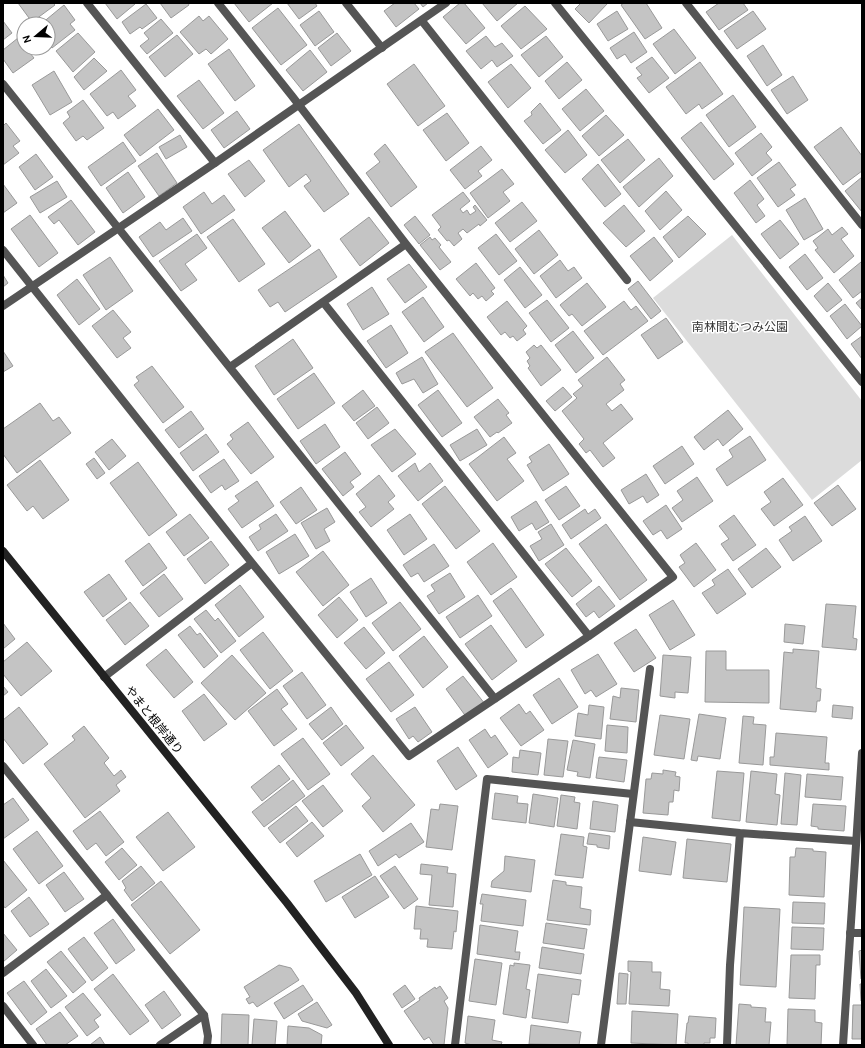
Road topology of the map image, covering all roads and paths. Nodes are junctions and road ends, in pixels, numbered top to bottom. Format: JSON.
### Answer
{"nodes":[{"id":1,"x":87,"y":3,"type":"edge"},
{"id":2,"x":218,"y":3,"type":"edge"},
{"id":3,"x":346,"y":3,"type":"edge"},
{"id":4,"x":446,"y":3,"type":"edge"},
{"id":5,"x":555,"y":3,"type":"edge"},
{"id":6,"x":686,"y":3,"type":"edge"},
{"id":7,"x":422,"y":20,"type":"junction"},
{"id":8,"x":382,"y":48,"type":"junction"},
{"id":9,"x":3,"y":84,"type":"edge"},
{"id":10,"x":298,"y":104,"type":"junction"},
{"id":11,"x":215,"y":163,"type":"junction"},
{"id":12,"x":862,"y":225,"type":"edge"},
{"id":13,"x":119,"y":228,"type":"junction"},
{"id":14,"x":406,"y":244,"type":"junction"},
{"id":15,"x":3,"y":250,"type":"edge"},
{"id":16,"x":627,"y":280,"type":"dead end"},
{"id":17,"x":32,"y":287,"type":"junction"},
{"id":18,"x":323,"y":302,"type":"junction"},
{"id":19,"x":3,"y":306,"type":"edge"},
{"id":20,"x":230,"y":367,"type":"junction"},
{"id":21,"x":862,"y":382,"type":"edge"},
{"id":22,"x":3,"y":551,"type":"edge"},
{"id":23,"x":252,"y":562,"type":"junction"},
{"id":24,"x":589,"y":636,"type":"junction"},
{"id":25,"x":650,"y":669,"type":"dead end"},
{"id":26,"x":104,"y":677,"type":"junction"},
{"id":27,"x":495,"y":699,"type":"junction"},
{"id":28,"x":862,"y":753,"type":"edge"},
{"id":29,"x":3,"y":766,"type":"edge"},
{"id":30,"x":633,"y":794,"type":"junction"},
{"id":31,"x":630,"y":822,"type":"junction"},
{"id":32,"x":740,"y":833,"type":"junction"},
{"id":33,"x":859,"y":841,"type":"edge"},
{"id":34,"x":107,"y":895,"type":"junction"},
{"id":35,"x":850,"y":933,"type":"junction"},
{"id":36,"x":862,"y":933,"type":"edge"},
{"id":37,"x":3,"y":973,"type":"edge"},
{"id":38,"x":3,"y":1006,"type":"edge"},
{"id":39,"x":204,"y":1015,"type":"junction"},
{"id":40,"x":33,"y":1045,"type":"edge"},
{"id":41,"x":160,"y":1045,"type":"edge"},
{"id":42,"x":208,"y":1045,"type":"edge"},
{"id":43,"x":389,"y":1045,"type":"edge"},
{"id":44,"x":455,"y":1045,"type":"edge"},
{"id":45,"x":601,"y":1045,"type":"edge"},
{"id":46,"x":727,"y":1045,"type":"edge"},
{"id":47,"x":843,"y":1045,"type":"edge"}],
"edges":[{"from":1,"to":11,"type":"street"},
{"from":2,"to":10,"type":"street"},
{"from":3,"to":8,"type":"street"},
{"from":4,"to":7,"type":"street"},
{"from":5,"to":21,"type":"street"},
{"from":6,"to":12,"type":"street"},
{"from":7,"to":8,"type":"street"},
{"from":7,"to":16,"type":"street"},
{"from":8,"to":10,"type":"street"},
{"from":9,"to":13,"type":"street"},
{"from":10,"to":11,"type":"street"},
{"from":10,"to":14,"type":"street"},
{"from":11,"to":13,"type":"street"},
{"from":13,"to":17,"type":"street"},
{"from":13,"to":20,"type":"street"},
{"from":14,"to":18,"type":"street"},
{"from":14,"to":24,"type":"street"},
{"from":15,"to":17,"type":"street"},
{"from":17,"to":19,"type":"street"},
{"from":17,"to":23,"type":"street"},
{"from":18,"to":20,"type":"street"},
{"from":18,"to":24,"type":"street"},
{"from":20,"to":27,"type":"street"},
{"from":22,"to":26,"type":"street","name":"やまと根岸通り"},
{"from":23,"to":26,"type":"street"},
{"from":23,"to":27,"type":"street"},
{"from":24,"to":27,"type":"street"},
{"from":25,"to":30,"type":"street"},
{"from":26,"to":43,"type":"street","name":"やまと根岸通り"},
{"from":28,"to":33,"type":"street"},
{"from":29,"to":34,"type":"street"},
{"from":30,"to":31,"type":"street"},
{"from":30,"to":44,"type":"street"},
{"from":31,"to":32,"type":"street"},
{"from":31,"to":45,"type":"street"},
{"from":32,"to":33,"type":"street"},
{"from":32,"to":46,"type":"street"},
{"from":33,"to":35,"type":"street"},
{"from":34,"to":37,"type":"street"},
{"from":34,"to":39,"type":"street"},
{"from":35,"to":36,"type":"street"},
{"from":35,"to":47,"type":"street"},
{"from":38,"to":40,"type":"street"},
{"from":39,"to":41,"type":"street"},
{"from":39,"to":42,"type":"street"}]}
